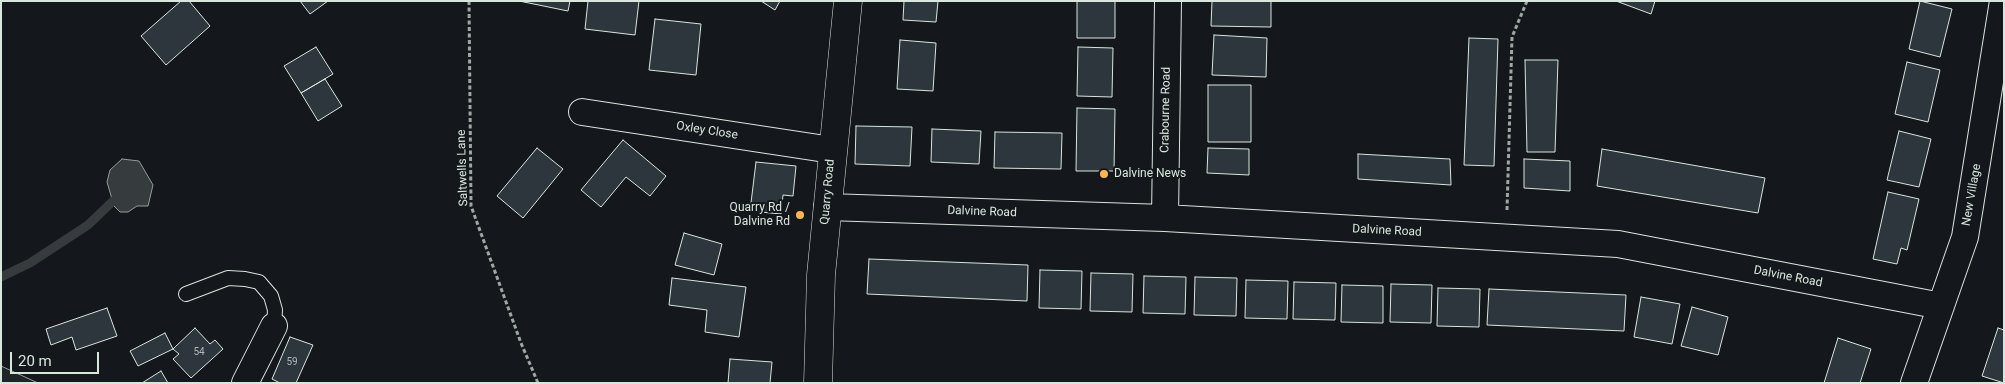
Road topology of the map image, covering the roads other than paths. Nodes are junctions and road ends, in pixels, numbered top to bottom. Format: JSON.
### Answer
{"nodes":[{"id":1,"x":848,"y":1,"type":"edge"},
{"id":2,"x":1168,"y":1,"type":"edge"},
{"id":3,"x":2003,"y":1,"type":"edge"},
{"id":4,"x":582,"y":112,"type":"dead end"},
{"id":5,"x":832,"y":150,"type":"junction"},
{"id":6,"x":827,"y":207,"type":"junction"},
{"id":7,"x":1165,"y":218,"type":"junction"},
{"id":8,"x":186,"y":294,"type":"dead end"},
{"id":9,"x":1941,"y":306,"type":"junction"},
{"id":10,"x":274,"y":326,"type":"joint"},
{"id":11,"x":245,"y":383,"type":"edge"},
{"id":12,"x":818,"y":383,"type":"edge"},
{"id":13,"x":1914,"y":383,"type":"edge"}],
"edges":[{"from":1,"to":5,"type":"street","name":"Quarry Road"},
{"from":2,"to":7,"type":"street","name":"Crabourne Road"},
{"from":3,"to":9,"type":"street","name":"New Village"},
{"from":4,"to":5,"type":"street","name":"Oxley Close"},
{"from":5,"to":6,"type":"street","name":"Quarry Road"},
{"from":6,"to":7,"type":"street","name":"Dalvine Road"},
{"from":6,"to":12,"type":"street","name":"Quarry Road"},
{"from":7,"to":9,"type":"street","name":"Dalvine Road"},
{"from":8,"to":10,"type":"lane"},
{"from":9,"to":13,"type":"street","name":"New Village"},
{"from":10,"to":11,"type":"street"}]}
